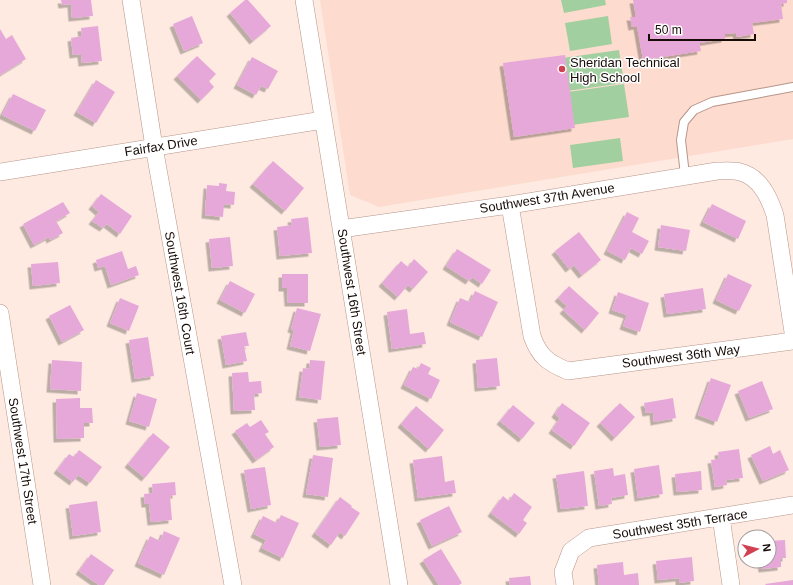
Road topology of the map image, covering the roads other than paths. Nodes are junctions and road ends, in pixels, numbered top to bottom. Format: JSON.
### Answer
{"nodes":[{"id":1,"x":131,"y":0,"type":"edge"},
{"id":2,"x":304,"y":0,"type":"edge"},
{"id":3,"x":793,"y":87,"type":"edge"},
{"id":4,"x":323,"y":120,"type":"junction"},
{"id":5,"x":154,"y":147,"type":"junction"},
{"id":6,"x":0,"y":172,"type":"edge"},
{"id":7,"x":685,"y":176,"type":"junction"},
{"id":8,"x":510,"y":205,"type":"junction"},
{"id":9,"x":342,"y":230,"type":"junction"},
{"id":10,"x":0,"y":313,"type":"edge"},
{"id":11,"x":793,"y":332,"type":"edge"},
{"id":12,"x":793,"y":341,"type":"edge"},
{"id":13,"x":793,"y":505,"type":"edge"},
{"id":14,"x":721,"y":517,"type":"junction"},
{"id":15,"x":42,"y":585,"type":"edge"},
{"id":16,"x":233,"y":585,"type":"edge"},
{"id":17,"x":399,"y":585,"type":"edge"},
{"id":18,"x":565,"y":585,"type":"edge"},
{"id":19,"x":731,"y":585,"type":"edge"}],
"edges":[{"from":1,"to":5,"type":"street","name":"Southwest 16th Court"},
{"from":2,"to":4,"type":"street","name":"Southwest 16th Street"},
{"from":3,"to":7,"type":"lane"},
{"from":4,"to":5,"type":"street","name":"Fairfax Drive"},
{"from":4,"to":9,"type":"street","name":"Southwest 16th Street"},
{"from":5,"to":6,"type":"street","name":"Fairfax Drive"},
{"from":5,"to":16,"type":"street","name":"Southwest 16th Court"},
{"from":7,"to":8,"type":"street","name":"Southwest 37th Avenue"},
{"from":7,"to":11,"type":"street","name":"Southwest 37th Avenue"},
{"from":8,"to":9,"type":"street","name":"Southwest 37th Avenue"},
{"from":8,"to":12,"type":"street","name":"Southwest 36th Way"},
{"from":9,"to":17,"type":"street","name":"Southwest 16th Street"},
{"from":10,"to":15,"type":"street","name":"Southwest 17th Street"},
{"from":13,"to":14,"type":"street","name":"Southwest 35th Terrace"},
{"from":14,"to":18,"type":"street","name":"Southwest 35th Terrace"},
{"from":14,"to":19,"type":"street"}]}
